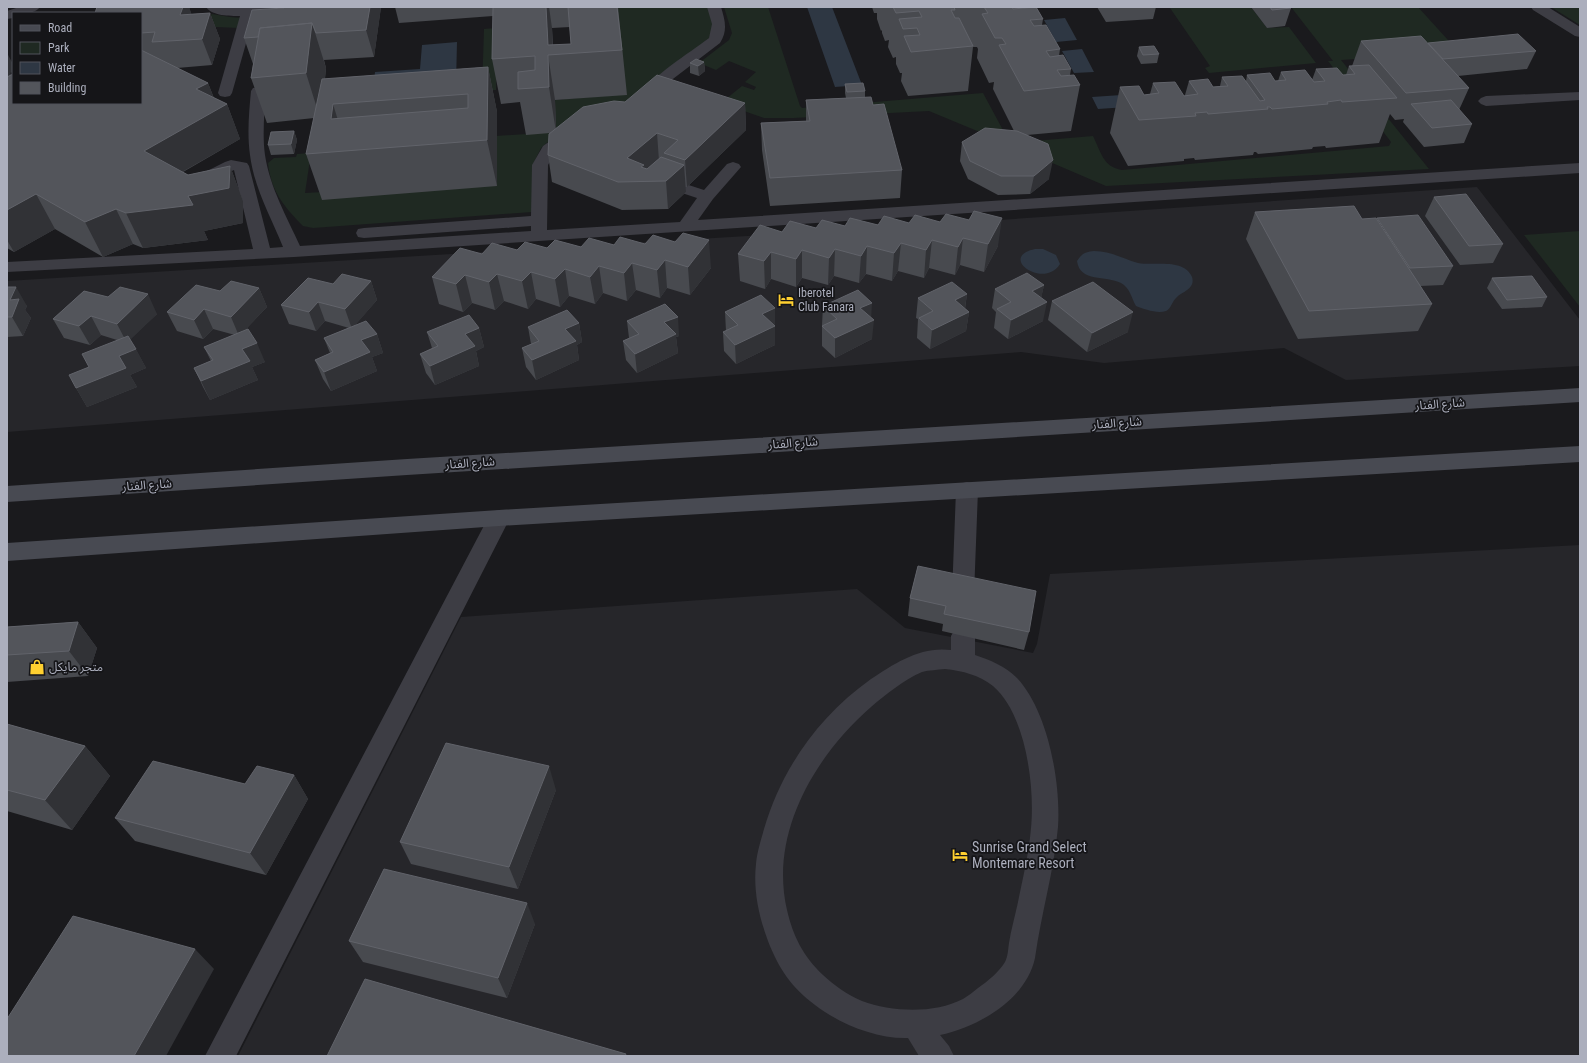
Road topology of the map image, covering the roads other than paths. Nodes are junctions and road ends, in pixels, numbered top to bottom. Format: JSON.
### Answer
{"nodes":[{"id":1,"x":33,"y":7,"type":"edge"},
{"id":2,"x":213,"y":7,"type":"edge"},
{"id":3,"x":271,"y":7,"type":"edge"},
{"id":4,"x":714,"y":7,"type":"edge"},
{"id":5,"x":1538,"y":7,"type":"edge"},
{"id":6,"x":17,"y":12,"type":"edge"},
{"id":7,"x":248,"y":12,"type":"junction"},
{"id":8,"x":1580,"y":33,"type":"edge"},
{"id":9,"x":258,"y":91,"type":"edge"},
{"id":10,"x":226,"y":92,"type":"dead end"},
{"id":11,"x":1580,"y":96,"type":"edge"},
{"id":12,"x":1486,"y":101,"type":"dead end"},
{"id":13,"x":635,"y":106,"type":"edge"},
{"id":14,"x":579,"y":129,"type":"edge"},
{"id":15,"x":733,"y":167,"type":"dead end"},
{"id":16,"x":1580,"y":168,"type":"edge"},
{"id":17,"x":648,"y":176,"type":"edge"},
{"id":18,"x":187,"y":188,"type":"edge"},
{"id":19,"x":707,"y":196,"type":"junction"},
{"id":20,"x":685,"y":226,"type":"junction"},
{"id":21,"x":539,"y":228,"type":"junction"},
{"id":22,"x":291,"y":245,"type":"junction"},
{"id":23,"x":261,"y":247,"type":"junction"},
{"id":24,"x":7,"y":267,"type":"edge"},
{"id":25,"x":1580,"y":395,"type":"edge"},
{"id":26,"x":1580,"y":454,"type":"edge"},
{"id":27,"x":967,"y":490,"type":"junction"},
{"id":28,"x":7,"y":494,"type":"edge"},
{"id":29,"x":500,"y":518,"type":"junction"},
{"id":30,"x":7,"y":552,"type":"edge"},
{"id":31,"x":963,"y":595,"type":"edge"},
{"id":32,"x":916,"y":1025,"type":"junction"},
{"id":33,"x":220,"y":1056,"type":"edge"},
{"id":34,"x":939,"y":1056,"type":"edge"}],
"edges":[{"from":1,"to":6,"type":"lane"},
{"from":2,"to":7,"type":"lane"},
{"from":3,"to":7,"type":"lane"},
{"from":4,"to":13,"type":"lane"},
{"from":5,"to":8,"type":"lane"},
{"from":7,"to":10,"type":"lane"},
{"from":9,"to":22,"type":"lane"},
{"from":11,"to":12,"type":"lane"},
{"from":14,"to":21,"type":"lane"},
{"from":15,"to":19,"type":"lane"},
{"from":16,"to":20,"type":"lane"},
{"from":17,"to":19,"type":"lane"},
{"from":18,"to":23,"type":"lane"},
{"from":19,"to":20,"type":"lane"},
{"from":20,"to":21,"type":"lane"},
{"from":21,"to":22,"type":"lane"},
{"from":22,"to":23,"type":"lane"},
{"from":23,"to":24,"type":"lane"},
{"from":25,"to":28,"type":"main road","name":"شارع الفنار"},
{"from":26,"to":27,"type":"main road"},
{"from":27,"to":29,"type":"main road"},
{"from":27,"to":31,"type":"street"},
{"from":29,"to":30,"type":"main road"},
{"from":29,"to":33,"type":"street"},
{"from":32,"to":32,"type":"street"},
{"from":32,"to":34,"type":"street"}]}
